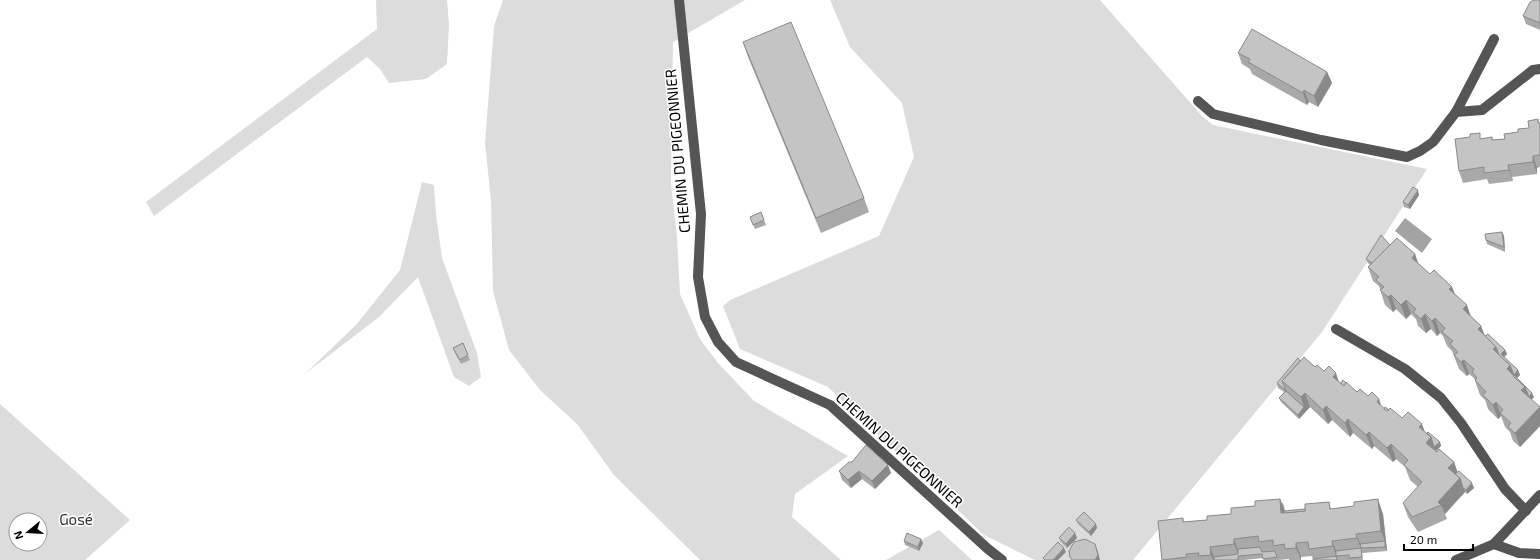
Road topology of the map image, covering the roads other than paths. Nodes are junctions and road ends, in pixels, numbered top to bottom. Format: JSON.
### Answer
{"nodes":[{"id":1,"x":679,"y":0,"type":"edge"},
{"id":2,"x":1494,"y":39,"type":"dead end"},
{"id":3,"x":1540,"y":69,"type":"edge"},
{"id":4,"x":1198,"y":101,"type":"dead end"},
{"id":5,"x":1456,"y":112,"type":"junction"},
{"id":6,"x":1336,"y":329,"type":"dead end"},
{"id":7,"x":1540,"y":495,"type":"edge"},
{"id":8,"x":1526,"y":511,"type":"junction"},
{"id":9,"x":1494,"y":544,"type":"junction"},
{"id":10,"x":1540,"y":554,"type":"edge"},
{"id":11,"x":1002,"y":560,"type":"edge"},
{"id":12,"x":1456,"y":560,"type":"edge"}],
"edges":[{"from":1,"to":11,"type":"street","name":"CHEMIN DU PIGEONNIER"},
{"from":2,"to":5,"type":"street"},
{"from":3,"to":5,"type":"street"},
{"from":4,"to":5,"type":"street"},
{"from":6,"to":8,"type":"street"},
{"from":7,"to":8,"type":"street"},
{"from":8,"to":9,"type":"street"},
{"from":9,"to":10,"type":"street"},
{"from":9,"to":12,"type":"street"}]}
